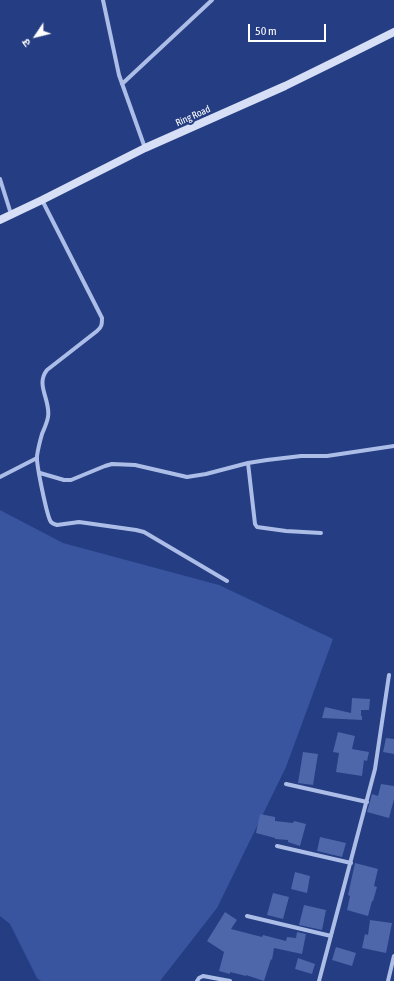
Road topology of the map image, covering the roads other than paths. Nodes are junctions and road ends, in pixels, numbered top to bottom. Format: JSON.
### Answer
{"nodes":[{"id":1,"x":103,"y":0,"type":"edge"},
{"id":2,"x":212,"y":0,"type":"edge"},
{"id":3,"x":394,"y":32,"type":"edge"},
{"id":4,"x":122,"y":84,"type":"junction"},
{"id":5,"x":145,"y":148,"type":"junction"},
{"id":6,"x":0,"y":179,"type":"edge"},
{"id":7,"x":42,"y":200,"type":"junction"},
{"id":8,"x":11,"y":214,"type":"junction"},
{"id":9,"x":0,"y":220,"type":"edge"},
{"id":10,"x":394,"y":446,"type":"edge"},
{"id":11,"x":37,"y":458,"type":"junction"},
{"id":12,"x":248,"y":463,"type":"junction"},
{"id":13,"x":40,"y":473,"type":"junction"},
{"id":14,"x":0,"y":477,"type":"edge"},
{"id":15,"x":321,"y":533,"type":"dead end"},
{"id":16,"x":227,"y":581,"type":"dead end"},
{"id":17,"x":389,"y":675,"type":"dead end"},
{"id":18,"x":286,"y":784,"type":"dead end"},
{"id":19,"x":367,"y":802,"type":"junction"},
{"id":20,"x":277,"y":846,"type":"dead end"},
{"id":21,"x":351,"y":863,"type":"junction"},
{"id":22,"x":247,"y":916,"type":"dead end"},
{"id":23,"x":331,"y":936,"type":"junction"},
{"id":24,"x":394,"y":956,"type":"edge"},
{"id":25,"x":197,"y":981,"type":"edge"},
{"id":26,"x":230,"y":981,"type":"edge"},
{"id":27,"x":319,"y":981,"type":"edge"},
{"id":28,"x":388,"y":981,"type":"edge"}],
"edges":[{"from":1,"to":4,"type":"street"},
{"from":2,"to":4,"type":"street"},
{"from":3,"to":5,"type":"street","name":"Ring Road"},
{"from":4,"to":5,"type":"street"},
{"from":5,"to":7,"type":"street","name":"Ring Road"},
{"from":6,"to":8,"type":"street"},
{"from":7,"to":8,"type":"street","name":"Ring Road"},
{"from":7,"to":11,"type":"street"},
{"from":8,"to":9,"type":"street","name":"Ring Road"},
{"from":10,"to":12,"type":"street"},
{"from":11,"to":13,"type":"street"},
{"from":11,"to":14,"type":"street"},
{"from":12,"to":13,"type":"street"},
{"from":12,"to":15,"type":"street"},
{"from":13,"to":16,"type":"street"},
{"from":17,"to":19,"type":"street"},
{"from":18,"to":19,"type":"street"},
{"from":19,"to":21,"type":"street"},
{"from":20,"to":21,"type":"street"},
{"from":21,"to":23,"type":"street"},
{"from":22,"to":23,"type":"street"},
{"from":23,"to":27,"type":"street"},
{"from":24,"to":28,"type":"street"},
{"from":25,"to":26,"type":"street"}]}
